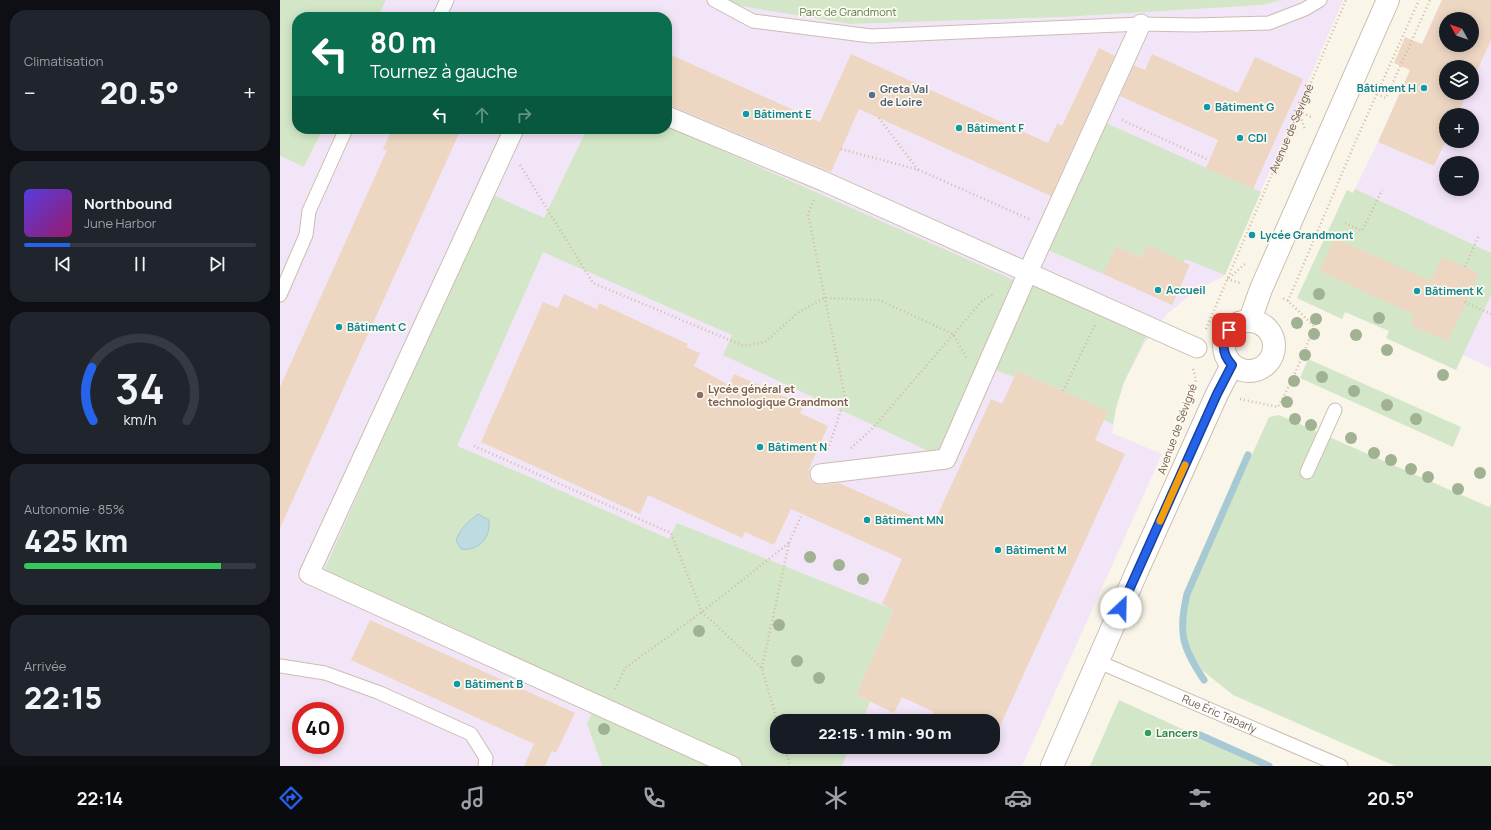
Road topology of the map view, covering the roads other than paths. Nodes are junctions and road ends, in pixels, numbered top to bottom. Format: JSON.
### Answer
{"nodes":[{"id":1,"x":447,"y":0,"type":"edge"},
{"id":2,"x":714,"y":0,"type":"edge"},
{"id":3,"x":1320,"y":0,"type":"edge"},
{"id":4,"x":1388,"y":0,"type":"edge"},
{"id":5,"x":441,"y":12,"type":"edge"},
{"id":6,"x":1140,"y":24,"type":"junction"},
{"id":7,"x":672,"y":118,"type":"edge"},
{"id":8,"x":344,"y":134,"type":"edge"},
{"id":9,"x":512,"y":134,"type":"edge"},
{"id":10,"x":1028,"y":272,"type":"junction"},
{"id":11,"x":280,"y":294,"type":"edge"},
{"id":12,"x":1250,"y":320,"type":"junction"},
{"id":13,"x":1197,"y":348,"type":"road end"},
{"id":14,"x":1232,"y":365,"type":"junction"},
{"id":15,"x":1336,"y":410,"type":"dead end"},
{"id":16,"x":1307,"y":472,"type":"dead end"},
{"id":17,"x":820,"y":474,"type":"road end"},
{"id":18,"x":1098,"y":662,"type":"dead end"},
{"id":19,"x":280,"y":666,"type":"edge"},
{"id":20,"x":485,"y":766,"type":"edge"},
{"id":21,"x":732,"y":766,"type":"edge"},
{"id":22,"x":1052,"y":766,"type":"edge"},
{"id":23,"x":1341,"y":766,"type":"edge"}],
"edges":[{"from":1,"to":5,"type":"lane"},
{"from":2,"to":6,"type":"lane"},
{"from":3,"to":6,"type":"lane"},
{"from":4,"to":12,"type":"street"},
{"from":6,"to":10,"type":"street"},
{"from":7,"to":10,"type":"street"},
{"from":8,"to":11,"type":"lane"},
{"from":9,"to":21,"type":"street"},
{"from":10,"to":13,"type":"street"},
{"from":10,"to":17,"type":"street"},
{"from":12,"to":14,"type":"street"},
{"from":12,"to":14,"type":"street"},
{"from":14,"to":22,"type":"street","name":"Avenue de Sévigné"},
{"from":15,"to":16,"type":"lane"},
{"from":18,"to":23,"type":"lane","name":"Rue Éric Tabarly"},
{"from":19,"to":20,"type":"lane"}]}
